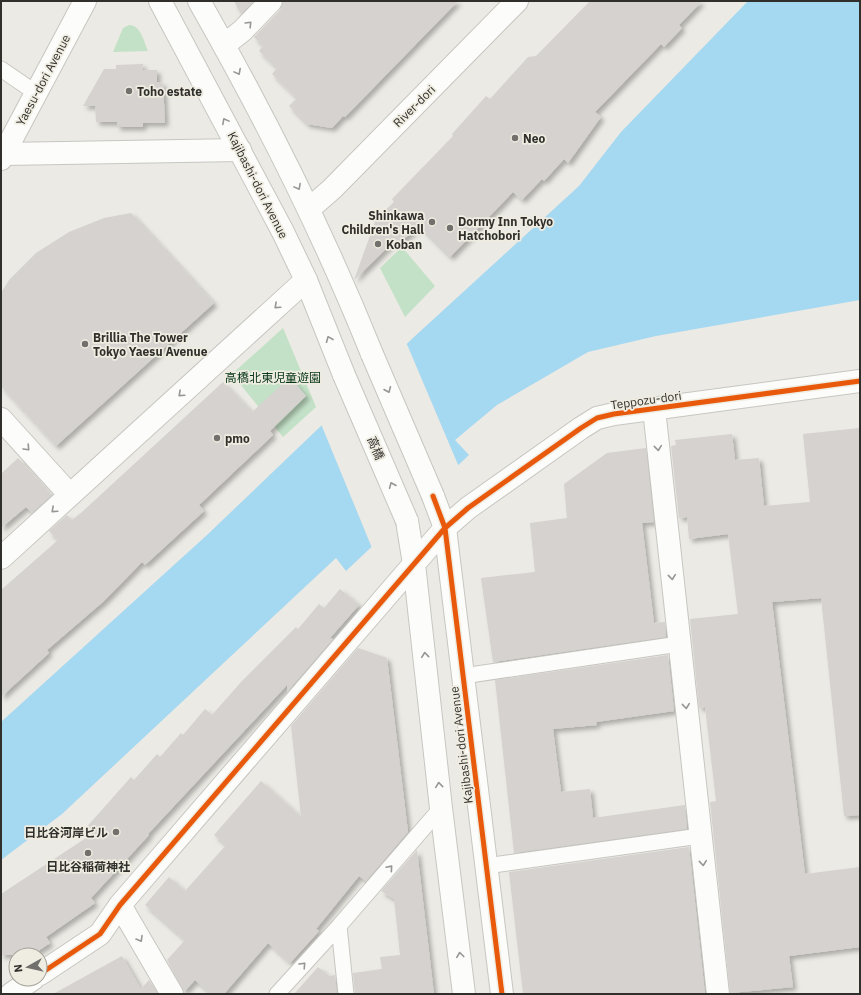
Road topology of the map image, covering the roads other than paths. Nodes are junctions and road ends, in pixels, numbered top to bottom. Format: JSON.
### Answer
{"nodes":[{"id":1,"x":160,"y":1,"type":"edge"},
{"id":2,"x":199,"y":1,"type":"edge"},
{"id":3,"x":271,"y":1,"type":"edge"},
{"id":4,"x":517,"y":1,"type":"edge"},
{"id":5,"x":83,"y":2,"type":"edge"},
{"id":6,"x":224,"y":45,"type":"junction"},
{"id":7,"x":1,"y":69,"type":"edge"},
{"id":8,"x":36,"y":93,"type":"junction"},
{"id":9,"x":240,"y":150,"type":"junction"},
{"id":10,"x":2,"y":156,"type":"edge"},
{"id":11,"x":310,"y":209,"type":"junction"},
{"id":12,"x":306,"y":280,"type":"junction"},
{"id":13,"x":344,"y":375,"type":"joint"},
{"id":14,"x":860,"y":381,"type":"edge"},
{"id":15,"x":654,"y":409,"type":"junction"},
{"id":16,"x":1,"y":419,"type":"edge"},
{"id":17,"x":70,"y":495,"type":"junction"},
{"id":18,"x":445,"y":528,"type":"junction"},
{"id":19,"x":1,"y":558,"type":"edge"},
{"id":20,"x":414,"y":564,"type":"junction"},
{"id":21,"x":679,"y":644,"type":"junction"},
{"id":22,"x":463,"y":676,"type":"junction"},
{"id":23,"x":441,"y":808,"type":"junction"},
{"id":24,"x":700,"y":836,"type":"junction"},
{"id":25,"x":486,"y":866,"type":"junction"},
{"id":26,"x":120,"y":905,"type":"junction"},
{"id":27,"x":339,"y":926,"type":"junction"},
{"id":28,"x":48,"y":969,"type":"edge"},
{"id":29,"x":21,"y":987,"type":"edge"},
{"id":30,"x":11,"y":994,"type":"edge"},
{"id":31,"x":172,"y":994,"type":"edge"},
{"id":32,"x":277,"y":994,"type":"edge"},
{"id":33,"x":346,"y":994,"type":"edge"},
{"id":34,"x":464,"y":994,"type":"edge"},
{"id":35,"x":502,"y":994,"type":"edge"},
{"id":36,"x":718,"y":994,"type":"edge"}],
"edges":[{"from":9,"to":1,"type":"street","name":"Kajibashi-dori Avenue","one_way":true},
{"from":2,"to":6,"type":"street"},
{"from":6,"to":3,"type":"street","one_way":true},
{"from":4,"to":11,"type":"street","name":"River-dori"},
{"from":5,"to":8,"type":"street","name":"Yaesu-dori Avenue"},
{"from":6,"to":11,"type":"street","one_way":true},
{"from":7,"to":8,"type":"lane"},
{"from":8,"to":10,"type":"street","name":"Yaesu-dori Avenue"},
{"from":9,"to":10,"type":"street"},
{"from":9,"to":12,"type":"street","name":"Kajibashi-dori Avenue"},
{"from":11,"to":18,"type":"street","name":"Kajibashi-dori Avenue","one_way":true,"bridge":true},
{"from":13,"to":12,"type":"street","name":"Kajibashi-dori Avenue","one_way":true},
{"from":12,"to":17,"type":"street","one_way":true},
{"from":20,"to":13,"type":"street","name":"高橋","one_way":true,"bridge":true},
{"from":14,"to":15,"type":"street","name":"Teppozu-dori"},
{"from":15,"to":18,"type":"street","name":"Teppozu-dori"},
{"from":15,"to":21,"type":"street","one_way":true},
{"from":16,"to":17,"type":"street","one_way":true},
{"from":17,"to":19,"type":"street","one_way":true},
{"from":18,"to":20,"type":"street","name":"Teppozu-dori"},
{"from":18,"to":22,"type":"street","name":"Kajibashi-dori Avenue"},
{"from":23,"to":20,"type":"street","one_way":true},
{"from":20,"to":26,"type":"street","name":"Teppozu-dori"},
{"from":21,"to":22,"type":"lane"},
{"from":21,"to":24,"type":"street","one_way":true},
{"from":22,"to":25,"type":"street","name":"Kajibashi-dori Avenue"},
{"from":27,"to":23,"type":"lane","one_way":true},
{"from":34,"to":23,"type":"street","one_way":true},
{"from":24,"to":25,"type":"lane"},
{"from":24,"to":36,"type":"street","one_way":true},
{"from":25,"to":35,"type":"street","name":"Kajibashi-dori Avenue"},
{"from":26,"to":28,"type":"street","name":"Teppozu-dori"},
{"from":26,"to":31,"type":"street","one_way":true},
{"from":32,"to":27,"type":"lane","one_way":true},
{"from":27,"to":33,"type":"lane"},
{"from":29,"to":30,"type":"street"}]}
